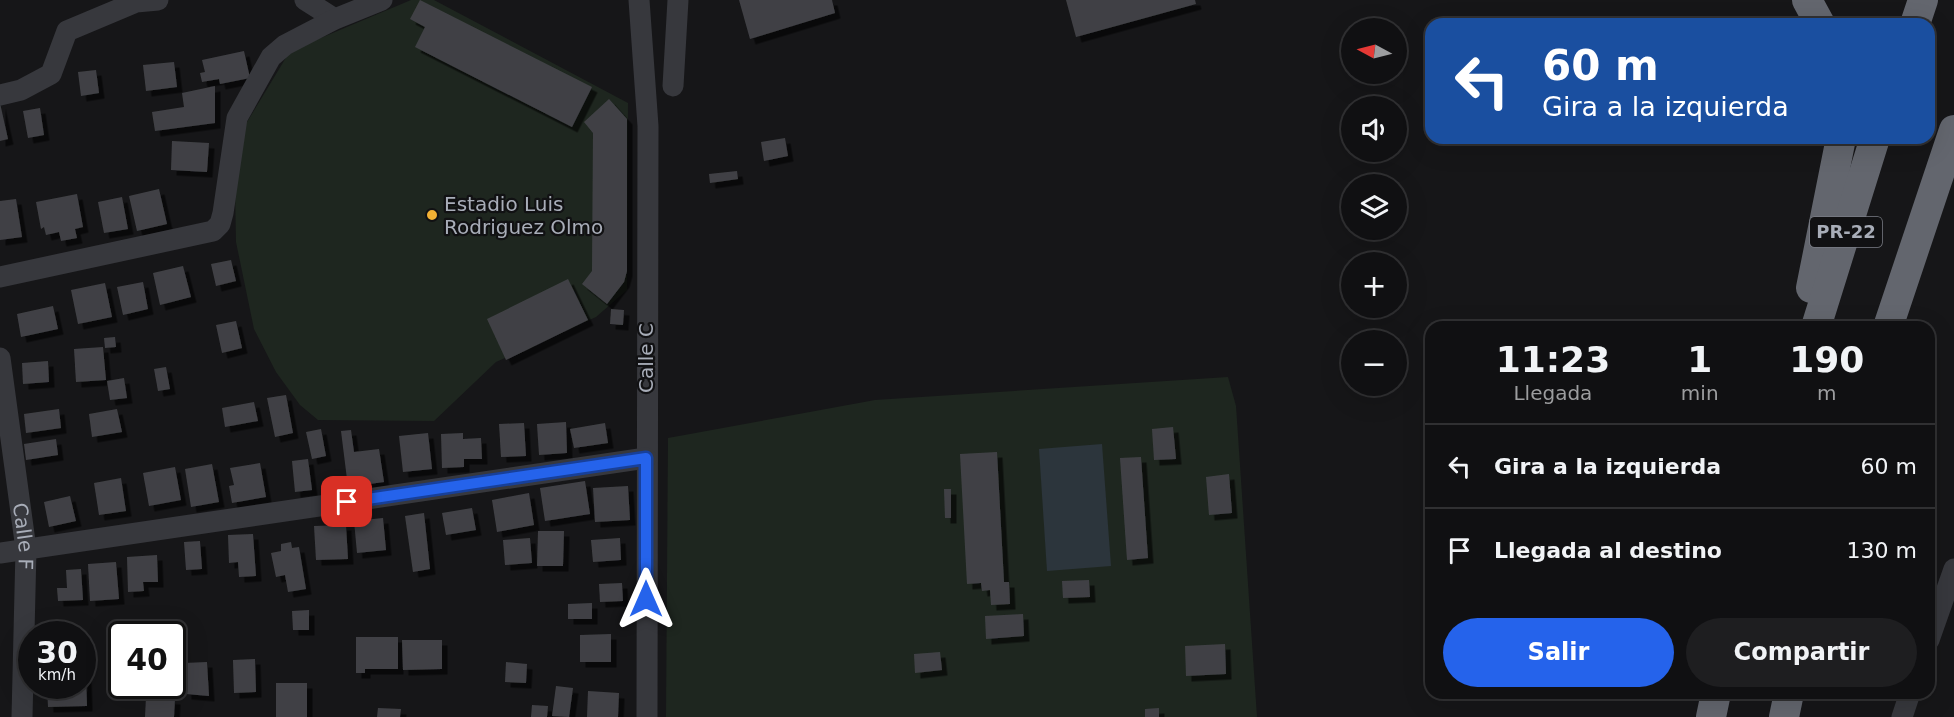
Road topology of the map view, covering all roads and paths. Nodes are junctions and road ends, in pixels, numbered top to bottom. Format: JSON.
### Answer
{"nodes":[{"id":1,"x":158,"y":0,"type":"edge"},
{"id":2,"x":305,"y":0,"type":"edge"},
{"id":3,"x":382,"y":0,"type":"edge"},
{"id":4,"x":639,"y":0,"type":"edge"},
{"id":5,"x":678,"y":0,"type":"edge"},
{"id":6,"x":1807,"y":0,"type":"edge"},
{"id":7,"x":1923,"y":0,"type":"edge"},
{"id":8,"x":1817,"y":18,"type":"edge"},
{"id":9,"x":1916,"y":18,"type":"edge"},
{"id":10,"x":335,"y":19,"type":"junction"},
{"id":11,"x":673,"y":86,"type":"dead end"},
{"id":12,"x":10,"y":92,"type":"edge"},
{"id":13,"x":1954,"y":130,"type":"edge"},
{"id":14,"x":1839,"y":144,"type":"edge"},
{"id":15,"x":1873,"y":144,"type":"edge"},
{"id":16,"x":0,"y":277,"type":"edge"},
{"id":17,"x":1804,"y":321,"type":"edge"},
{"id":18,"x":1818,"y":321,"type":"edge"},
{"id":19,"x":1890,"y":321,"type":"edge"},
{"id":20,"x":0,"y":358,"type":"edge"},
{"id":21,"x":5,"y":421,"type":"edge"},
{"id":22,"x":646,"y":458,"type":"junction"},
{"id":23,"x":26,"y":549,"type":"junction"},
{"id":24,"x":0,"y":553,"type":"edge"},
{"id":25,"x":1954,"y":568,"type":"edge"},
{"id":26,"x":1935,"y":622,"type":"edge"},
{"id":27,"x":1715,"y":699,"type":"edge"},
{"id":28,"x":1788,"y":699,"type":"edge"},
{"id":29,"x":1908,"y":699,"type":"edge"},
{"id":30,"x":22,"y":717,"type":"edge"},
{"id":31,"x":647,"y":717,"type":"edge"},
{"id":32,"x":1711,"y":717,"type":"edge"},
{"id":33,"x":1784,"y":717,"type":"edge"},
{"id":34,"x":1902,"y":717,"type":"edge"}],
"edges":[{"from":1,"to":12,"type":"street"},
{"from":2,"to":10,"type":"street"},
{"from":3,"to":10,"type":"street"},
{"from":4,"to":22,"type":"street","name":"Calle C"},
{"from":5,"to":11,"type":"street"},
{"from":6,"to":8,"type":"highway"},
{"from":7,"to":9,"type":"highway"},
{"from":10,"to":16,"type":"street"},
{"from":13,"to":19,"type":"highway"},
{"from":14,"to":17,"type":"highway"},
{"from":15,"to":18,"type":"highway","number":"PR-22"},
{"from":20,"to":21,"type":"street","name":"Calle F"},
{"from":21,"to":23,"type":"street","name":"Calle F"},
{"from":22,"to":23,"type":"street"},
{"from":22,"to":31,"type":"street","name":"Calle C"},
{"from":23,"to":24,"type":"street"},
{"from":23,"to":30,"type":"street","name":"Calle F"},
{"from":25,"to":26,"type":"street"},
{"from":27,"to":32,"type":"highway"},
{"from":28,"to":33,"type":"highway"},
{"from":29,"to":34,"type":"street"}]}
